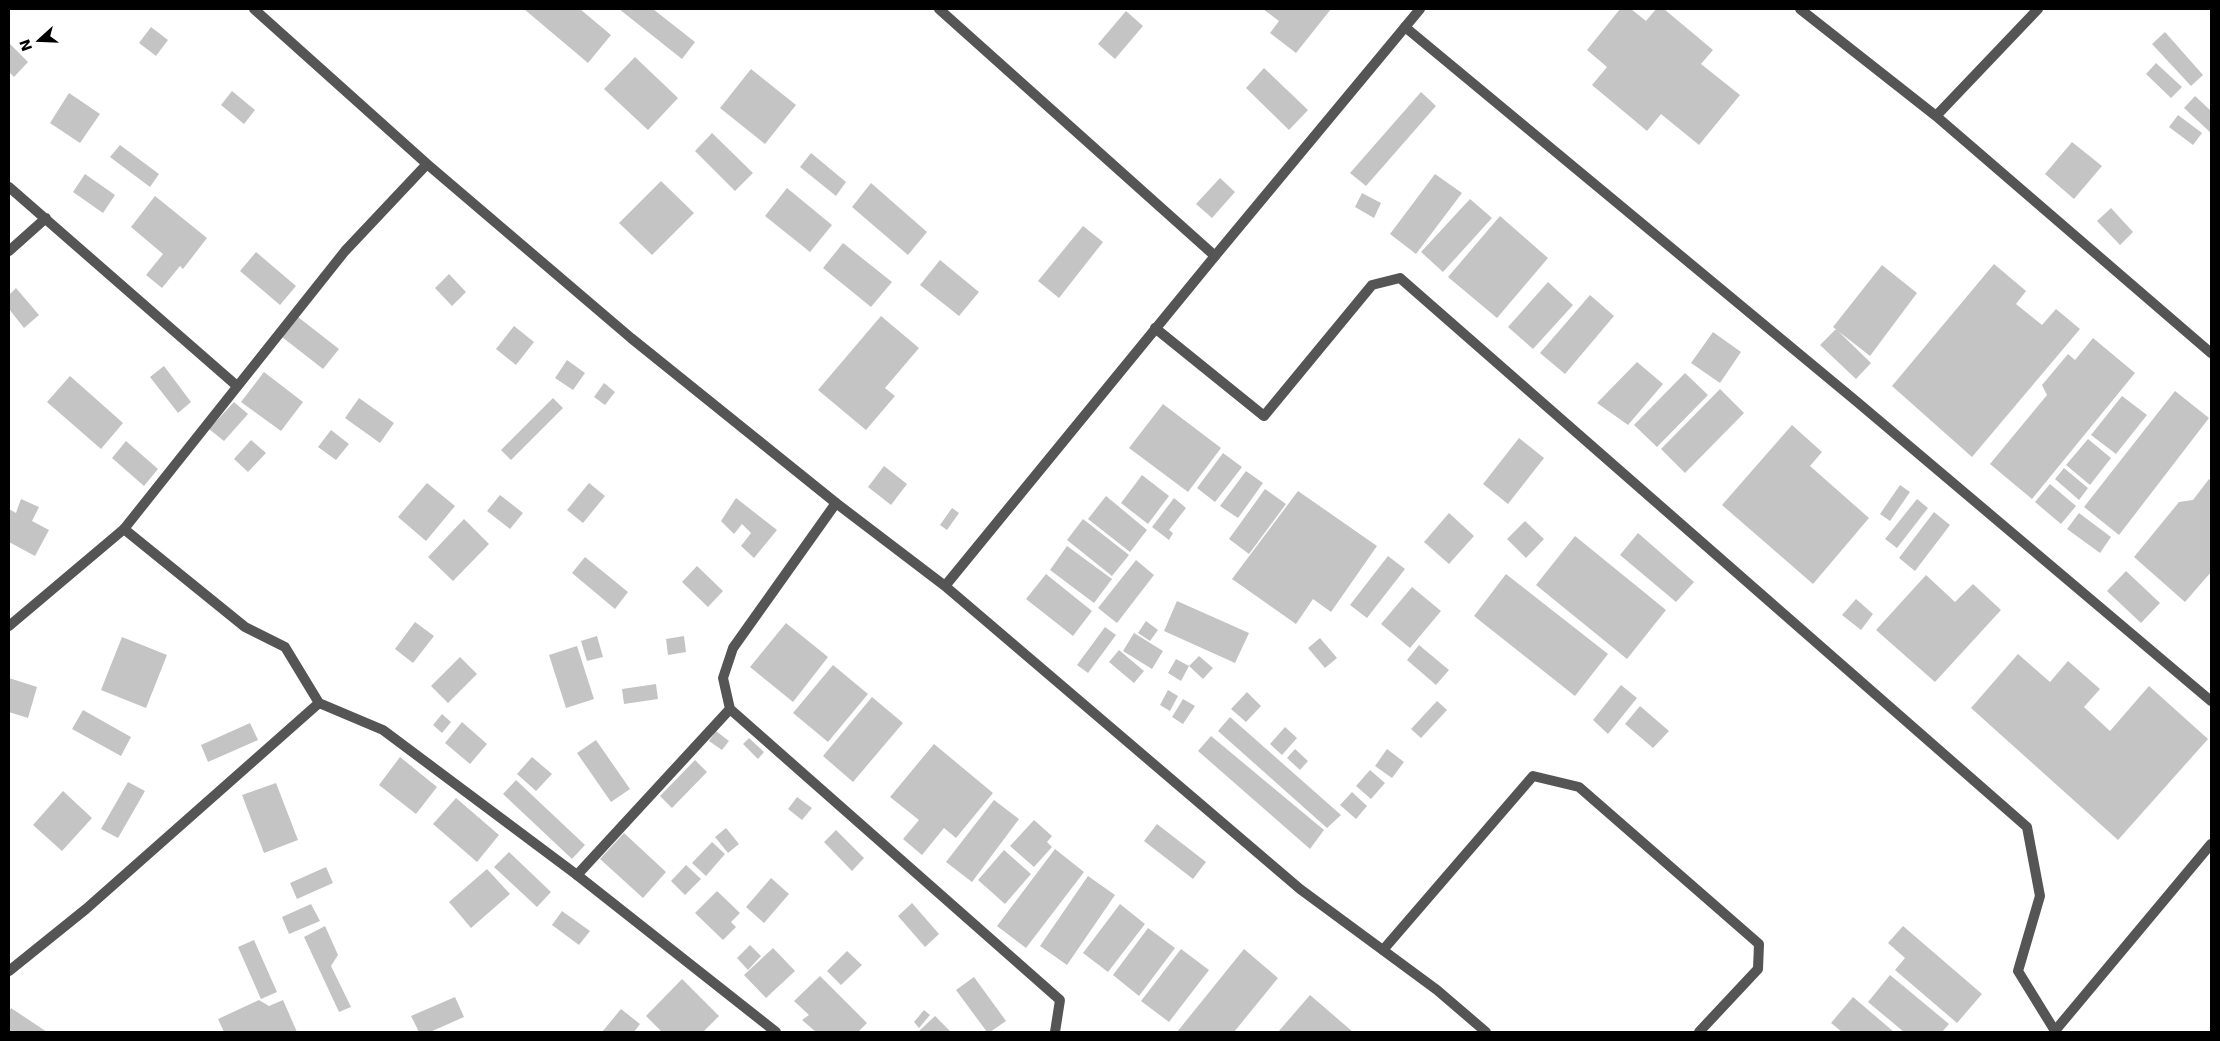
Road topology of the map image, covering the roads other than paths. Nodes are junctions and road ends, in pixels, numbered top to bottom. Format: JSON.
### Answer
{"nodes":[{"id":1,"x":254,"y":9,"type":"edge"},
{"id":2,"x":939,"y":9,"type":"edge"},
{"id":3,"x":1420,"y":9,"type":"edge"},
{"id":4,"x":1800,"y":9,"type":"edge"},
{"id":5,"x":2038,"y":9,"type":"edge"},
{"id":6,"x":1405,"y":27,"type":"junction"},
{"id":7,"x":1936,"y":116,"type":"junction"},
{"id":8,"x":427,"y":164,"type":"junction"},
{"id":9,"x":9,"y":187,"type":"edge"},
{"id":10,"x":46,"y":218,"type":"junction"},
{"id":11,"x":9,"y":251,"type":"edge"},
{"id":12,"x":1215,"y":256,"type":"junction"},
{"id":13,"x":1156,"y":328,"type":"junction"},
{"id":14,"x":2211,"y":353,"type":"edge"},
{"id":15,"x":237,"y":386,"type":"junction"},
{"id":16,"x":836,"y":503,"type":"junction"},
{"id":17,"x":124,"y":528,"type":"junction"},
{"id":18,"x":945,"y":586,"type":"junction"},
{"id":19,"x":9,"y":626,"type":"edge"},
{"id":20,"x":2211,"y":701,"type":"edge"},
{"id":21,"x":319,"y":703,"type":"junction"},
{"id":22,"x":730,"y":709,"type":"junction"},
{"id":23,"x":2211,"y":844,"type":"edge"},
{"id":24,"x":577,"y":875,"type":"junction"},
{"id":25,"x":1383,"y":950,"type":"junction"},
{"id":26,"x":9,"y":971,"type":"edge"},
{"id":27,"x":776,"y":1032,"type":"edge"},
{"id":28,"x":1055,"y":1032,"type":"edge"},
{"id":29,"x":1486,"y":1032,"type":"edge"},
{"id":30,"x":1699,"y":1032,"type":"edge"},
{"id":31,"x":2055,"y":1032,"type":"edge"}],
"edges":[{"from":1,"to":8,"type":"street"},
{"from":2,"to":12,"type":"street"},
{"from":3,"to":6,"type":"street"},
{"from":4,"to":7,"type":"street"},
{"from":5,"to":7,"type":"street"},
{"from":6,"to":12,"type":"street"},
{"from":6,"to":20,"type":"street"},
{"from":7,"to":14,"type":"street"},
{"from":8,"to":15,"type":"street"},
{"from":8,"to":16,"type":"street"},
{"from":9,"to":10,"type":"street"},
{"from":10,"to":11,"type":"street"},
{"from":10,"to":15,"type":"street"},
{"from":12,"to":13,"type":"street"},
{"from":13,"to":18,"type":"street"},
{"from":13,"to":31,"type":"street"},
{"from":15,"to":17,"type":"street"},
{"from":16,"to":18,"type":"street"},
{"from":16,"to":22,"type":"street"},
{"from":17,"to":19,"type":"street"},
{"from":17,"to":21,"type":"street"},
{"from":18,"to":25,"type":"street"},
{"from":21,"to":24,"type":"street"},
{"from":21,"to":26,"type":"street"},
{"from":22,"to":24,"type":"street"},
{"from":22,"to":28,"type":"street"},
{"from":23,"to":31,"type":"street"},
{"from":24,"to":27,"type":"street"},
{"from":25,"to":29,"type":"street"},
{"from":25,"to":30,"type":"street"}]}
